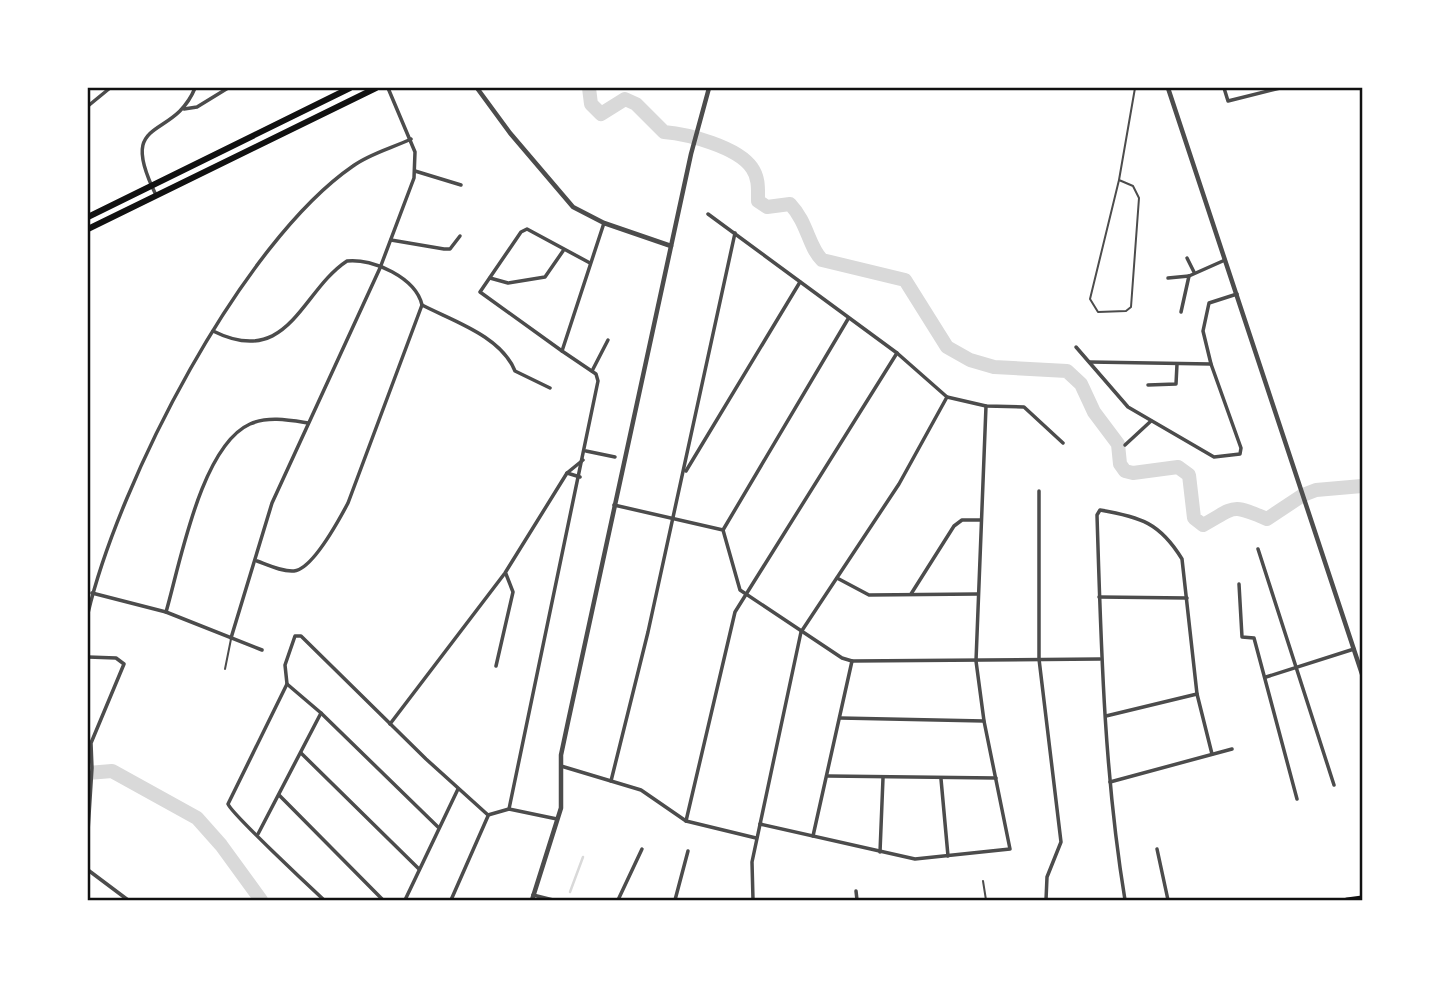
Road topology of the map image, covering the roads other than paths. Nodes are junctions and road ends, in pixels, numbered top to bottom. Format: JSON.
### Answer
{"nodes":[{"id":1,"x":110,"y":88,"type":"edge"},
{"id":2,"x":195,"y":88,"type":"edge"},
{"id":3,"x":228,"y":88,"type":"edge"},
{"id":4,"x":350,"y":88,"type":"edge"},
{"id":5,"x":376,"y":88,"type":"edge"},
{"id":6,"x":388,"y":88,"type":"edge"},
{"id":7,"x":477,"y":88,"type":"edge"},
{"id":8,"x":709,"y":88,"type":"edge"},
{"id":9,"x":1135,"y":88,"type":"edge"},
{"id":10,"x":1168,"y":88,"type":"edge"},
{"id":11,"x":1224,"y":88,"type":"edge"},
{"id":12,"x":1280,"y":88,"type":"edge"},
{"id":13,"x":88,"y":106,"type":"edge"},
{"id":14,"x":184,"y":109,"type":"junction"},
{"id":15,"x":299,"y":113,"type":"junction"},
{"id":16,"x":304,"y":123,"type":"junction"},
{"id":17,"x":411,"y":139,"type":"junction"},
{"id":18,"x":415,"y":171,"type":"junction"},
{"id":19,"x":1119,"y":180,"type":"junction"},
{"id":20,"x":461,"y":185,"type":"dead end"},
{"id":21,"x":152,"y":187,"type":"junction"},
{"id":22,"x":156,"y":195,"type":"junction"},
{"id":23,"x":708,"y":214,"type":"dead end"},
{"id":24,"x":88,"y":218,"type":"edge"},
{"id":25,"x":604,"y":223,"type":"junction"},
{"id":26,"x":88,"y":229,"type":"edge"},
{"id":27,"x":735,"y":233,"type":"junction"},
{"id":28,"x":460,"y":236,"type":"dead end"},
{"id":29,"x":391,"y":240,"type":"junction"},
{"id":30,"x":671,"y":246,"type":"junction"},
{"id":31,"x":563,"y":251,"type":"junction"},
{"id":32,"x":1187,"y":258,"type":"dead end"},
{"id":33,"x":1225,"y":260,"type":"junction"},
{"id":34,"x":590,"y":263,"type":"junction"},
{"id":35,"x":380,"y":268,"type":"junction"},
{"id":36,"x":1194,"y":272,"type":"junction"},
{"id":37,"x":1189,"y":276,"type":"junction"},
{"id":38,"x":490,"y":278,"type":"junction"},
{"id":39,"x":1168,"y":278,"type":"dead end"},
{"id":40,"x":800,"y":282,"type":"junction"},
{"id":41,"x":1237,"y":294,"type":"junction"},
{"id":42,"x":422,"y":305,"type":"junction"},
{"id":43,"x":1181,"y":312,"type":"dead end"},
{"id":44,"x":848,"y":319,"type":"junction"},
{"id":45,"x":213,"y":331,"type":"junction"},
{"id":46,"x":608,"y":340,"type":"dead end"},
{"id":47,"x":1076,"y":347,"type":"dead end"},
{"id":48,"x":562,"y":351,"type":"junction"},
{"id":49,"x":897,"y":353,"type":"junction"},
{"id":50,"x":1090,"y":362,"type":"junction"},
{"id":51,"x":1177,"y":364,"type":"junction"},
{"id":52,"x":1211,"y":364,"type":"junction"},
{"id":53,"x":592,"y":371,"type":"junction"},
{"id":54,"x":1148,"y":385,"type":"dead end"},
{"id":55,"x":550,"y":388,"type":"dead end"},
{"id":56,"x":947,"y":397,"type":"junction"},
{"id":57,"x":986,"y":405,"type":"junction"},
{"id":58,"x":1151,"y":421,"type":"junction"},
{"id":59,"x":308,"y":423,"type":"junction"},
{"id":60,"x":1063,"y":443,"type":"dead end"},
{"id":61,"x":1125,"y":445,"type":"dead end"},
{"id":62,"x":586,"y":451,"type":"junction"},
{"id":63,"x":614,"y":457,"type":"dead end"},
{"id":64,"x":583,"y":460,"type":"junction"},
{"id":65,"x":567,"y":473,"type":"junction"},
{"id":66,"x":683,"y":476,"type":"junction"},
{"id":67,"x":580,"y":477,"type":"junction"},
{"id":68,"x":1039,"y":491,"type":"dead end"},
{"id":69,"x":614,"y":505,"type":"junction"},
{"id":70,"x":671,"y":518,"type":"junction"},
{"id":71,"x":981,"y":520,"type":"junction"},
{"id":72,"x":723,"y":530,"type":"junction"},
{"id":73,"x":1258,"y":550,"type":"dead end"},
{"id":74,"x":257,"y":561,"type":"junction"},
{"id":75,"x":505,"y":573,"type":"junction"},
{"id":76,"x":837,"y":578,"type":"junction"},
{"id":77,"x":499,"y":581,"type":"junction"},
{"id":78,"x":90,"y":583,"type":"edge"},
{"id":79,"x":1239,"y":584,"type":"dead end"},
{"id":80,"x":512,"y":585,"type":"junction"},
{"id":81,"x":92,"y":593,"type":"junction"},
{"id":82,"x":911,"y":594,"type":"junction"},
{"id":83,"x":978,"y":594,"type":"junction"},
{"id":84,"x":746,"y":595,"type":"junction"},
{"id":85,"x":1099,"y":597,"type":"junction"},
{"id":86,"x":1187,"y":598,"type":"junction"},
{"id":87,"x":166,"y":612,"type":"junction"},
{"id":88,"x":88,"y":613,"type":"edge"},
{"id":89,"x":801,"y":632,"type":"junction"},
{"id":90,"x":231,"y":638,"type":"junction"},
{"id":91,"x":1354,"y":649,"type":"junction"},
{"id":92,"x":262,"y":650,"type":"dead end"},
{"id":93,"x":88,"y":657,"type":"edge"},
{"id":94,"x":1039,"y":659,"type":"junction"},
{"id":95,"x":1101,"y":659,"type":"junction"},
{"id":96,"x":852,"y":661,"type":"junction"},
{"id":97,"x":976,"y":661,"type":"junction"},
{"id":98,"x":496,"y":666,"type":"dead end"},
{"id":99,"x":1296,"y":667,"type":"junction"},
{"id":100,"x":225,"y":669,"type":"dead end"},
{"id":101,"x":1363,"y":674,"type":"edge"},
{"id":102,"x":1266,"y":677,"type":"junction"},
{"id":103,"x":287,"y":684,"type":"junction"},
{"id":104,"x":1197,"y":694,"type":"junction"},
{"id":105,"x":321,"y":713,"type":"junction"},
{"id":106,"x":1106,"y":716,"type":"junction"},
{"id":107,"x":840,"y":718,"type":"junction"},
{"id":108,"x":984,"y":721,"type":"junction"},
{"id":109,"x":390,"y":724,"type":"junction"},
{"id":110,"x":89,"y":742,"type":"edge"},
{"id":111,"x":1232,"y":749,"type":"dead end"},
{"id":112,"x":301,"y":753,"type":"junction"},
{"id":113,"x":1212,"y":754,"type":"junction"},
{"id":114,"x":561,"y":766,"type":"junction"},
{"id":115,"x":828,"y":776,"type":"junction"},
{"id":116,"x":883,"y":778,"type":"junction"},
{"id":117,"x":996,"y":778,"type":"junction"},
{"id":118,"x":941,"y":779,"type":"junction"},
{"id":119,"x":611,"y":781,"type":"junction"},
{"id":120,"x":1110,"y":782,"type":"junction"},
{"id":121,"x":1334,"y":785,"type":"dead end"},
{"id":122,"x":458,"y":789,"type":"junction"},
{"id":123,"x":279,"y":795,"type":"junction"},
{"id":124,"x":1297,"y":799,"type":"dead end"},
{"id":125,"x":509,"y":809,"type":"junction"},
{"id":126,"x":488,"y":815,"type":"junction"},
{"id":127,"x":558,"y":819,"type":"junction"},
{"id":128,"x":686,"y":821,"type":"junction"},
{"id":129,"x":760,"y":824,"type":"junction"},
{"id":130,"x":438,"y":827,"type":"junction"},
{"id":131,"x":88,"y":831,"type":"edge"},
{"id":132,"x":258,"y":834,"type":"junction"},
{"id":133,"x":813,"y":835,"type":"junction"},
{"id":134,"x":756,"y":838,"type":"junction"},
{"id":135,"x":642,"y":849,"type":"dead end"},
{"id":136,"x":1157,"y":849,"type":"dead end"},
{"id":137,"x":688,"y":851,"type":"dead end"},
{"id":138,"x":880,"y":852,"type":"junction"},
{"id":139,"x":948,"y":856,"type":"junction"},
{"id":140,"x":419,"y":869,"type":"junction"},
{"id":141,"x":88,"y":870,"type":"edge"},
{"id":142,"x":983,"y":881,"type":"dead end"},
{"id":143,"x":856,"y":891,"type":"dead end"},
{"id":144,"x":533,"y":898,"type":"edge"},
{"id":145,"x":1363,"y":898,"type":"edge"},
{"id":146,"x":128,"y":901,"type":"edge"},
{"id":147,"x":324,"y":901,"type":"edge"},
{"id":148,"x":383,"y":901,"type":"edge"},
{"id":149,"x":405,"y":901,"type":"edge"},
{"id":150,"x":451,"y":901,"type":"edge"},
{"id":151,"x":553,"y":901,"type":"edge"},
{"id":152,"x":618,"y":901,"type":"edge"},
{"id":153,"x":675,"y":901,"type":"edge"},
{"id":154,"x":753,"y":901,"type":"edge"},
{"id":155,"x":857,"y":901,"type":"edge"},
{"id":156,"x":986,"y":901,"type":"edge"},
{"id":157,"x":1046,"y":901,"type":"edge"},
{"id":158,"x":1125,"y":901,"type":"edge"},
{"id":159,"x":1168,"y":901,"type":"edge"},
{"id":160,"x":1347,"y":901,"type":"edge"}],
"edges":[{"from":1,"to":13,"type":"street"},
{"from":2,"to":14,"type":"street"},
{"from":3,"to":14,"type":"street"},
{"from":4,"to":15,"type":"main road"},
{"from":5,"to":16,"type":"main road"},
{"from":6,"to":17,"type":"street"},
{"from":7,"to":25,"type":"street"},
{"from":8,"to":30,"type":"street"},
{"from":9,"to":19,"type":"lane"},
{"from":10,"to":33,"type":"street"},
{"from":11,"to":12,"type":"street"},
{"from":14,"to":21,"type":"street"},
{"from":15,"to":16,"type":"main road"},
{"from":15,"to":21,"type":"main road"},
{"from":16,"to":22,"type":"main road"},
{"from":17,"to":18,"type":"street"},
{"from":17,"to":45,"type":"street"},
{"from":18,"to":20,"type":"street"},
{"from":18,"to":29,"type":"street"},
{"from":19,"to":19,"type":"lane"},
{"from":21,"to":22,"type":"street"},
{"from":21,"to":24,"type":"main road"},
{"from":22,"to":26,"type":"main road"},
{"from":23,"to":27,"type":"street"},
{"from":25,"to":30,"type":"street"},
{"from":25,"to":34,"type":"street"},
{"from":27,"to":40,"type":"street"},
{"from":27,"to":66,"type":"street"},
{"from":28,"to":29,"type":"street"},
{"from":29,"to":35,"type":"street"},
{"from":30,"to":69,"type":"street"},
{"from":31,"to":34,"type":"street"},
{"from":31,"to":38,"type":"street"},
{"from":31,"to":38,"type":"street"},
{"from":32,"to":36,"type":"street"},
{"from":33,"to":36,"type":"street"},
{"from":33,"to":41,"type":"street"},
{"from":34,"to":48,"type":"street"},
{"from":35,"to":42,"type":"street"},
{"from":35,"to":45,"type":"street"},
{"from":35,"to":59,"type":"street"},
{"from":36,"to":37,"type":"street"},
{"from":37,"to":39,"type":"street"},
{"from":37,"to":43,"type":"street"},
{"from":38,"to":48,"type":"street"},
{"from":40,"to":44,"type":"street"},
{"from":40,"to":66,"type":"street"},
{"from":41,"to":52,"type":"street"},
{"from":41,"to":91,"type":"street"},
{"from":42,"to":55,"type":"street"},
{"from":42,"to":74,"type":"street"},
{"from":44,"to":49,"type":"street"},
{"from":44,"to":72,"type":"street"},
{"from":45,"to":78,"type":"street"},
{"from":46,"to":53,"type":"street"},
{"from":47,"to":50,"type":"street"},
{"from":48,"to":53,"type":"street"},
{"from":49,"to":56,"type":"street"},
{"from":49,"to":84,"type":"street"},
{"from":50,"to":51,"type":"street"},
{"from":50,"to":58,"type":"street"},
{"from":51,"to":52,"type":"street"},
{"from":51,"to":54,"type":"street"},
{"from":52,"to":58,"type":"street"},
{"from":53,"to":62,"type":"street"},
{"from":56,"to":57,"type":"street"},
{"from":56,"to":76,"type":"street"},
{"from":57,"to":60,"type":"street"},
{"from":57,"to":71,"type":"street"},
{"from":58,"to":61,"type":"street"},
{"from":59,"to":74,"type":"street"},
{"from":59,"to":87,"type":"street"},
{"from":62,"to":63,"type":"street"},
{"from":62,"to":64,"type":"street"},
{"from":64,"to":65,"type":"street"},
{"from":64,"to":67,"type":"street"},
{"from":65,"to":67,"type":"street"},
{"from":65,"to":75,"type":"street"},
{"from":66,"to":70,"type":"street"},
{"from":67,"to":125,"type":"street"},
{"from":68,"to":94,"type":"street"},
{"from":69,"to":70,"type":"street"},
{"from":69,"to":114,"type":"street"},
{"from":70,"to":72,"type":"street"},
{"from":70,"to":119,"type":"street"},
{"from":71,"to":82,"type":"street"},
{"from":71,"to":83,"type":"street"},
{"from":72,"to":84,"type":"street"},
{"from":73,"to":99,"type":"street"},
{"from":74,"to":90,"type":"street"},
{"from":75,"to":77,"type":"street"},
{"from":75,"to":80,"type":"street"},
{"from":76,"to":82,"type":"street"},
{"from":76,"to":89,"type":"street"},
{"from":77,"to":80,"type":"street"},
{"from":77,"to":109,"type":"street"},
{"from":78,"to":81,"type":"street"},
{"from":79,"to":102,"type":"street"},
{"from":80,"to":98,"type":"street"},
{"from":81,"to":87,"type":"street"},
{"from":81,"to":88,"type":"street"},
{"from":82,"to":83,"type":"street"},
{"from":83,"to":97,"type":"street"},
{"from":84,"to":89,"type":"street"},
{"from":84,"to":128,"type":"street"},
{"from":85,"to":86,"type":"street"},
{"from":85,"to":86,"type":"street"},
{"from":85,"to":95,"type":"street"},
{"from":86,"to":104,"type":"street"},
{"from":87,"to":90,"type":"street"},
{"from":89,"to":96,"type":"street"},
{"from":89,"to":129,"type":"street"},
{"from":90,"to":92,"type":"street"},
{"from":90,"to":100,"type":"lane"},
{"from":91,"to":99,"type":"street"},
{"from":91,"to":101,"type":"street"},
{"from":93,"to":110,"type":"street"},
{"from":94,"to":95,"type":"street"},
{"from":94,"to":97,"type":"street"},
{"from":94,"to":157,"type":"street"},
{"from":95,"to":106,"type":"street"},
{"from":96,"to":97,"type":"street"},
{"from":96,"to":107,"type":"street"},
{"from":97,"to":108,"type":"street"},
{"from":99,"to":102,"type":"street"},
{"from":99,"to":121,"type":"street"},
{"from":102,"to":124,"type":"street"},
{"from":103,"to":105,"type":"street"},
{"from":103,"to":109,"type":"street"},
{"from":103,"to":132,"type":"street"},
{"from":104,"to":106,"type":"street"},
{"from":104,"to":113,"type":"street"},
{"from":105,"to":112,"type":"street"},
{"from":105,"to":130,"type":"street"},
{"from":106,"to":120,"type":"street"},
{"from":107,"to":108,"type":"street"},
{"from":107,"to":115,"type":"street"},
{"from":108,"to":117,"type":"street"},
{"from":109,"to":122,"type":"street"},
{"from":110,"to":131,"type":"street"},
{"from":111,"to":113,"type":"street"},
{"from":112,"to":123,"type":"street"},
{"from":112,"to":140,"type":"street"},
{"from":113,"to":120,"type":"street"},
{"from":114,"to":119,"type":"street"},
{"from":114,"to":127,"type":"street"},
{"from":115,"to":116,"type":"street"},
{"from":115,"to":133,"type":"street"},
{"from":116,"to":118,"type":"street"},
{"from":116,"to":138,"type":"street"},
{"from":117,"to":118,"type":"street"},
{"from":117,"to":139,"type":"street"},
{"from":118,"to":139,"type":"street"},
{"from":119,"to":128,"type":"street"},
{"from":120,"to":158,"type":"street"},
{"from":122,"to":126,"type":"street"},
{"from":122,"to":130,"type":"street"},
{"from":123,"to":132,"type":"street"},
{"from":123,"to":148,"type":"street"},
{"from":125,"to":126,"type":"street"},
{"from":125,"to":127,"type":"street"},
{"from":126,"to":150,"type":"street"},
{"from":127,"to":144,"type":"street"},
{"from":128,"to":134,"type":"street"},
{"from":129,"to":133,"type":"street"},
{"from":129,"to":134,"type":"street"},
{"from":130,"to":140,"type":"street"},
{"from":132,"to":147,"type":"street"},
{"from":133,"to":138,"type":"street"},
{"from":134,"to":154,"type":"street"},
{"from":135,"to":152,"type":"street"},
{"from":136,"to":159,"type":"street"},
{"from":137,"to":153,"type":"street"},
{"from":138,"to":139,"type":"street"},
{"from":140,"to":149,"type":"street"},
{"from":141,"to":146,"type":"street"},
{"from":142,"to":156,"type":"lane"},
{"from":143,"to":155,"type":"street"},
{"from":144,"to":151,"type":"street"},
{"from":145,"to":160,"type":"main road"}]}
